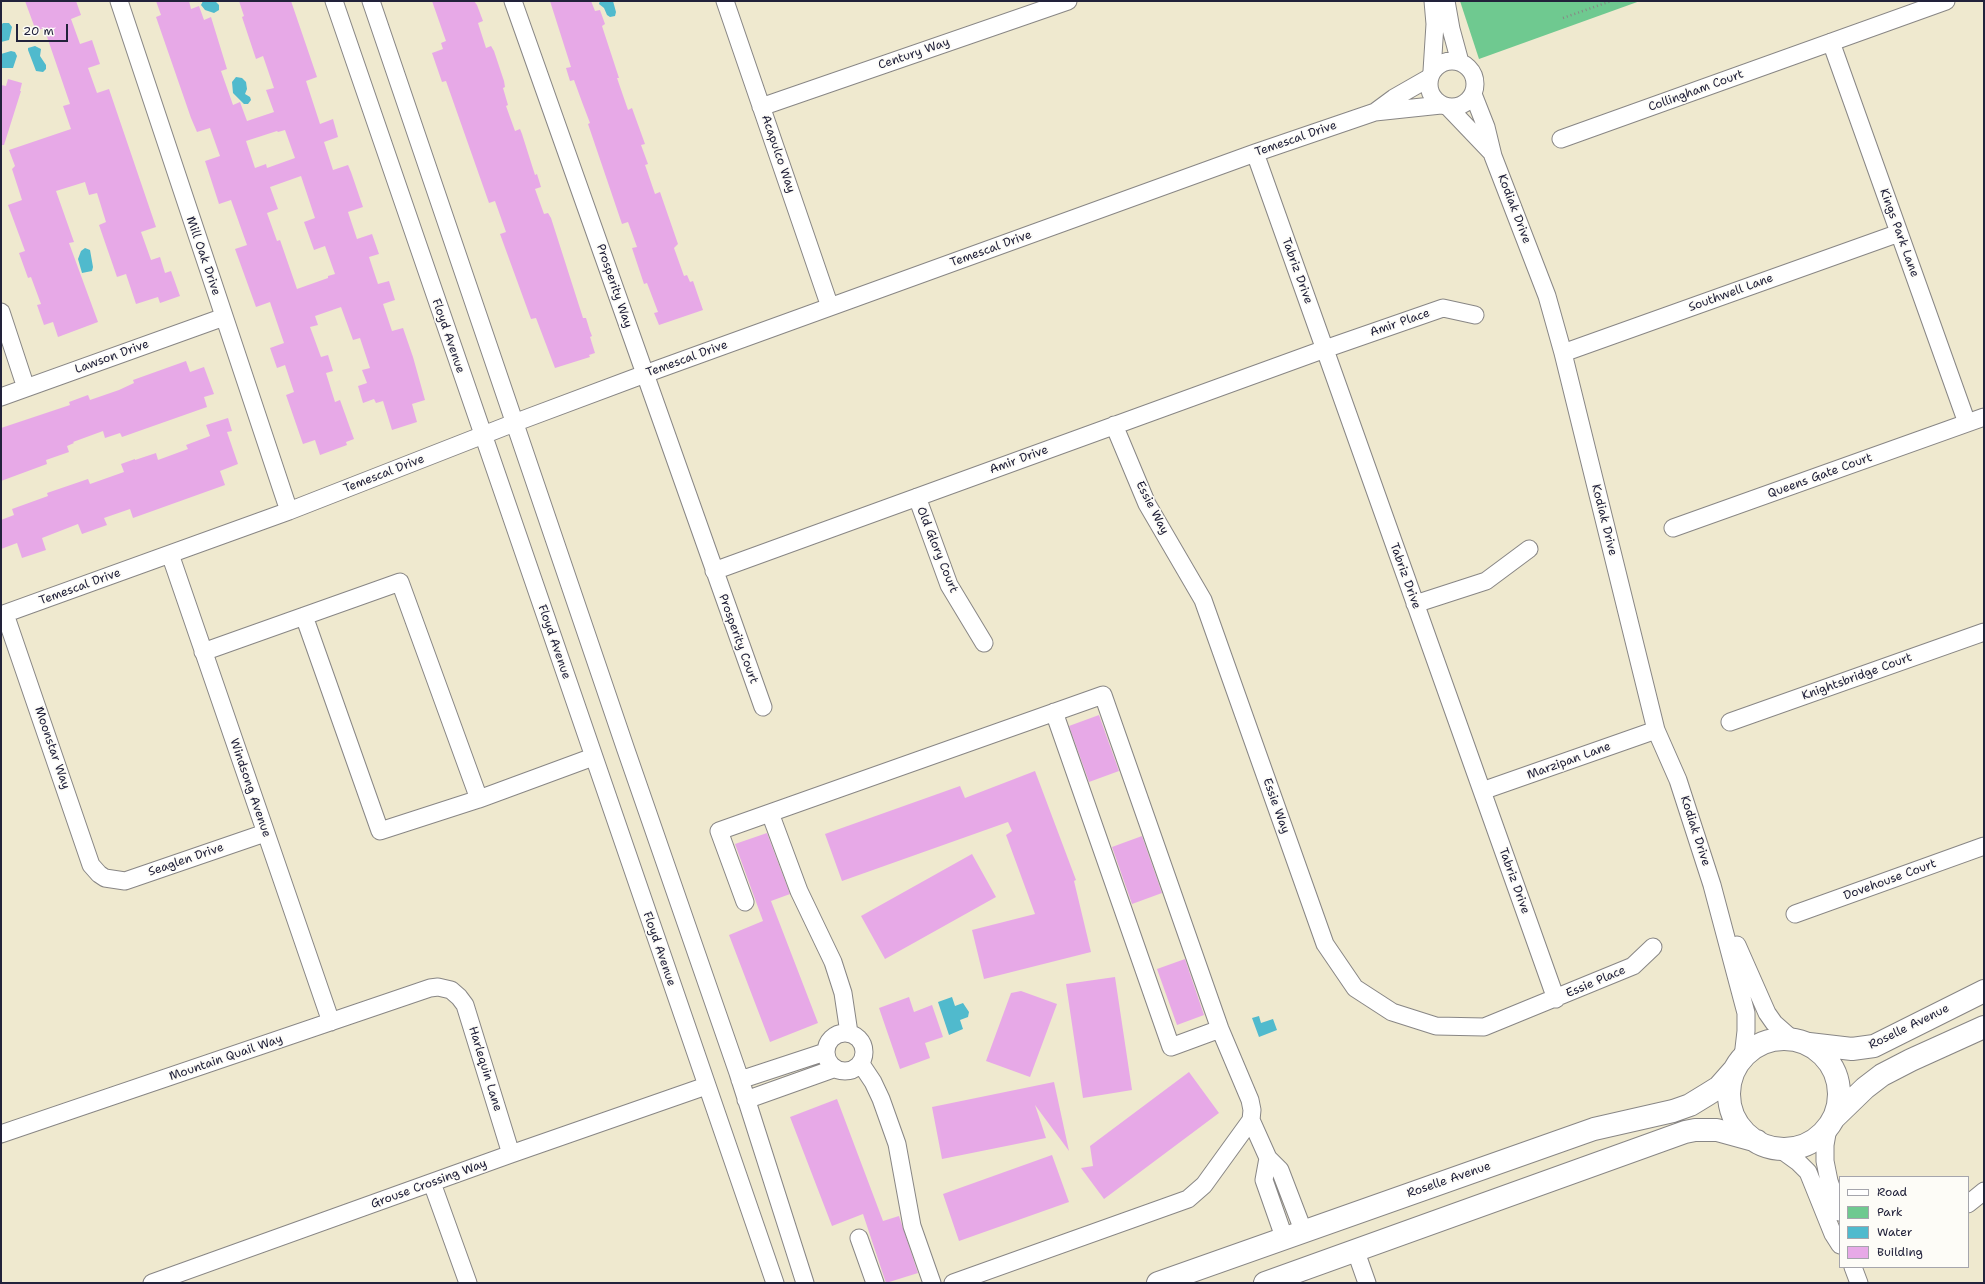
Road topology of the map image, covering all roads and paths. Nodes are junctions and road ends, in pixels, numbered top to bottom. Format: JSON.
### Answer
{"nodes":[{"id":1,"x":119,"y":1,"type":"edge"},
{"id":2,"x":334,"y":1,"type":"edge"},
{"id":3,"x":371,"y":1,"type":"edge"},
{"id":4,"x":513,"y":1,"type":"edge"},
{"id":5,"x":725,"y":1,"type":"edge"},
{"id":6,"x":1068,"y":1,"type":"edge"},
{"id":7,"x":1433,"y":1,"type":"edge"},
{"id":8,"x":1446,"y":1,"type":"edge"},
{"id":9,"x":1611,"y":1,"type":"edge"},
{"id":10,"x":1946,"y":1,"type":"edge"},
{"id":11,"x":1606,"y":2,"type":"edge"},
{"id":12,"x":1563,"y":18,"type":"dead end"},
{"id":13,"x":1831,"y":42,"type":"junction"},
{"id":14,"x":1460,"y":62,"type":"junction"},
{"id":15,"x":1431,"y":74,"type":"junction"},
{"id":16,"x":1473,"y":94,"type":"junction"},
{"id":17,"x":761,"y":106,"type":"junction"},
{"id":18,"x":1444,"y":106,"type":"junction"},
{"id":19,"x":1376,"y":112,"type":"junction"},
{"id":20,"x":1561,"y":140,"type":"dead end"},
{"id":21,"x":1255,"y":153,"type":"junction"},
{"id":22,"x":1493,"y":156,"type":"junction"},
{"id":23,"x":1899,"y":232,"type":"junction"},
{"id":24,"x":830,"y":307,"type":"junction"},
{"id":25,"x":1,"y":312,"type":"edge"},
{"id":26,"x":1475,"y":316,"type":"dead end"},
{"id":27,"x":224,"y":317,"type":"junction"},
{"id":28,"x":1325,"y":349,"type":"junction"},
{"id":29,"x":1563,"y":353,"type":"junction"},
{"id":30,"x":645,"y":374,"type":"junction"},
{"id":31,"x":26,"y":388,"type":"junction"},
{"id":32,"x":1,"y":397,"type":"edge"},
{"id":33,"x":1984,"y":417,"type":"edge"},
{"id":34,"x":514,"y":423,"type":"junction"},
{"id":35,"x":1967,"y":423,"type":"junction"},
{"id":36,"x":1114,"y":425,"type":"junction"},
{"id":37,"x":482,"y":435,"type":"junction"},
{"id":38,"x":917,"y":497,"type":"junction"},
{"id":39,"x":289,"y":511,"type":"junction"},
{"id":40,"x":1673,"y":528,"type":"dead end"},
{"id":41,"x":1529,"y":549,"type":"dead end"},
{"id":42,"x":170,"y":554,"type":"junction"},
{"id":43,"x":714,"y":571,"type":"junction"},
{"id":44,"x":1415,"y":604,"type":"junction"},
{"id":45,"x":3,"y":614,"type":"edge"},
{"id":46,"x":304,"y":616,"type":"junction"},
{"id":47,"x":1984,"y":632,"type":"edge"},
{"id":48,"x":984,"y":643,"type":"dead end"},
{"id":49,"x":203,"y":652,"type":"junction"},
{"id":50,"x":763,"y":707,"type":"dead end"},
{"id":51,"x":1054,"y":712,"type":"junction"},
{"id":52,"x":1730,"y":722,"type":"dead end"},
{"id":53,"x":1656,"y":730,"type":"junction"},
{"id":54,"x":593,"y":756,"type":"junction"},
{"id":55,"x":1482,"y":792,"type":"junction"},
{"id":56,"x":479,"y":799,"type":"junction"},
{"id":57,"x":770,"y":813,"type":"junction"},
{"id":58,"x":265,"y":834,"type":"junction"},
{"id":59,"x":1984,"y":846,"type":"edge"},
{"id":60,"x":105,"y":878,"type":"joint"},
{"id":61,"x":1712,"y":885,"type":"junction"},
{"id":62,"x":745,"y":902,"type":"dead end"},
{"id":63,"x":1795,"y":914,"type":"dead end"},
{"id":64,"x":1653,"y":947,"type":"dead end"},
{"id":65,"x":451,"y":990,"type":"joint"},
{"id":66,"x":1984,"y":991,"type":"edge"},
{"id":67,"x":1556,"y":999,"type":"junction"},
{"id":68,"x":331,"y":1022,"type":"junction"},
{"id":69,"x":1984,"y":1027,"type":"edge"},
{"id":70,"x":1220,"y":1029,"type":"junction"},
{"id":71,"x":849,"y":1033,"type":"junction"},
{"id":72,"x":1799,"y":1041,"type":"junction"},
{"id":73,"x":825,"y":1052,"type":"junction"},
{"id":74,"x":861,"y":1064,"type":"junction"},
{"id":75,"x":1738,"y":1064,"type":"junction"},
{"id":76,"x":834,"y":1069,"type":"junction"},
{"id":77,"x":740,"y":1080,"type":"junction"},
{"id":78,"x":706,"y":1086,"type":"junction"},
{"id":79,"x":746,"y":1100,"type":"junction"},
{"id":80,"x":1251,"y":1120,"type":"junction"},
{"id":81,"x":1831,"y":1123,"type":"junction"},
{"id":82,"x":1,"y":1134,"type":"edge"},
{"id":83,"x":1757,"y":1141,"type":"junction"},
{"id":84,"x":1780,"y":1149,"type":"junction"},
{"id":85,"x":512,"y":1154,"type":"junction"},
{"id":86,"x":432,"y":1183,"type":"junction"},
{"id":87,"x":1984,"y":1191,"type":"edge"},
{"id":88,"x":1969,"y":1203,"type":"edge"},
{"id":89,"x":1839,"y":1209,"type":"edge"},
{"id":90,"x":1294,"y":1234,"type":"junction"},
{"id":91,"x":859,"y":1238,"type":"dead end"},
{"id":92,"x":1839,"y":1243,"type":"edge"},
{"id":93,"x":1355,"y":1249,"type":"junction"},
{"id":94,"x":1853,"y":1268,"type":"edge"},
{"id":95,"x":152,"y":1283,"type":"edge"},
{"id":96,"x":468,"y":1283,"type":"edge"},
{"id":97,"x":774,"y":1283,"type":"edge"},
{"id":98,"x":805,"y":1283,"type":"edge"},
{"id":99,"x":875,"y":1283,"type":"edge"},
{"id":100,"x":932,"y":1283,"type":"edge"},
{"id":101,"x":953,"y":1283,"type":"edge"},
{"id":102,"x":1158,"y":1283,"type":"edge"},
{"id":103,"x":1265,"y":1283,"type":"edge"},
{"id":104,"x":1367,"y":1283,"type":"edge"},
{"id":105,"x":1859,"y":1283,"type":"edge"}],
"edges":[{"from":1,"to":27,"type":"street","name":"Mill Oak Drive"},
{"from":2,"to":37,"type":"street","name":"Floyd Avenue"},
{"from":3,"to":34,"type":"street"},
{"from":4,"to":30,"type":"street","name":"Prosperity Way"},
{"from":5,"to":17,"type":"street","name":"Acapulco Way"},
{"from":6,"to":17,"type":"street","name":"Century Way"},
{"from":7,"to":15,"type":"street"},
{"from":8,"to":14,"type":"street"},
{"from":9,"to":11,"type":"path"},
{"from":10,"to":13,"type":"street","name":"Collingham Court"},
{"from":11,"to":12,"type":"path"},
{"from":13,"to":20,"type":"street","name":"Collingham Court"},
{"from":13,"to":23,"type":"street","name":"Kings Park Lane"},
{"from":14,"to":15,"type":"street"},
{"from":14,"to":16,"type":"street"},
{"from":15,"to":18,"type":"street"},
{"from":15,"to":19,"type":"street","name":"Temescal Drive"},
{"from":16,"to":18,"type":"street"},
{"from":16,"to":22,"type":"street","name":"Kodiak Drive"},
{"from":17,"to":24,"type":"street","name":"Acapulco Way"},
{"from":18,"to":19,"type":"street","name":"Temescal Drive"},
{"from":18,"to":22,"type":"street","name":"Kodiak Drive"},
{"from":19,"to":21,"type":"street","name":"Temescal Drive"},
{"from":21,"to":24,"type":"street","name":"Temescal Drive"},
{"from":21,"to":28,"type":"street","name":"Tabriz Drive"},
{"from":22,"to":29,"type":"street","name":"Kodiak Drive"},
{"from":23,"to":29,"type":"street","name":"Southwell Lane"},
{"from":23,"to":35,"type":"street","name":"Kings Park Lane"},
{"from":24,"to":30,"type":"street","name":"Temescal Drive"},
{"from":25,"to":31,"type":"street"},
{"from":26,"to":28,"type":"street","name":"Amir Place"},
{"from":27,"to":31,"type":"street","name":"Lawson Drive"},
{"from":27,"to":39,"type":"street","name":"Mill Oak Drive"},
{"from":28,"to":36,"type":"street","name":"Amir Drive"},
{"from":28,"to":44,"type":"street","name":"Tabriz Drive"},
{"from":29,"to":53,"type":"street","name":"Kodiak Drive"},
{"from":30,"to":34,"type":"street","name":"Temescal Drive"},
{"from":30,"to":43,"type":"street","name":"Prosperity Way"},
{"from":31,"to":32,"type":"street","name":"Lawson Drive"},
{"from":33,"to":35,"type":"street","name":"Queens Gate Court"},
{"from":34,"to":37,"type":"street","name":"Temescal Drive"},
{"from":34,"to":77,"type":"street"},
{"from":35,"to":40,"type":"street","name":"Queens Gate Court"},
{"from":36,"to":38,"type":"street","name":"Amir Drive"},
{"from":36,"to":67,"type":"street","name":"Essie Way"},
{"from":37,"to":39,"type":"street","name":"Temescal Drive"},
{"from":37,"to":54,"type":"street","name":"Floyd Avenue"},
{"from":38,"to":43,"type":"street","name":"Amir Drive"},
{"from":38,"to":48,"type":"street","name":"Old Glory Court"},
{"from":39,"to":42,"type":"street","name":"Temescal Drive"},
{"from":41,"to":44,"type":"street"},
{"from":42,"to":45,"type":"street","name":"Temescal Drive"},
{"from":42,"to":49,"type":"street","name":"Windsong Avenue"},
{"from":43,"to":50,"type":"street","name":"Prosperity Court"},
{"from":44,"to":55,"type":"street","name":"Tabriz Drive"},
{"from":45,"to":60,"type":"street","name":"Moonstar Way"},
{"from":46,"to":49,"type":"street"},
{"from":46,"to":56,"type":"street"},
{"from":46,"to":56,"type":"street"},
{"from":47,"to":52,"type":"street","name":"Knightsbridge Court"},
{"from":49,"to":58,"type":"street","name":"Windsong Avenue"},
{"from":51,"to":57,"type":"street"},
{"from":51,"to":70,"type":"street"},
{"from":51,"to":70,"type":"street"},
{"from":53,"to":55,"type":"street","name":"Marzipan Lane"},
{"from":53,"to":61,"type":"street","name":"Kodiak Drive"},
{"from":54,"to":56,"type":"street"},
{"from":54,"to":78,"type":"street","name":"Floyd Avenue"},
{"from":55,"to":67,"type":"street","name":"Tabriz Drive"},
{"from":57,"to":62,"type":"street"},
{"from":57,"to":71,"type":"street"},
{"from":58,"to":60,"type":"street","name":"Seaglen Drive"},
{"from":58,"to":68,"type":"street","name":"Windsong Avenue"},
{"from":59,"to":63,"type":"street","name":"Dovehouse Court"},
{"from":61,"to":72,"type":"street","name":"Kodiak Drive"},
{"from":61,"to":75,"type":"street","name":"Kodiak Drive"},
{"from":64,"to":67,"type":"street","name":"Essie Place"},
{"from":65,"to":68,"type":"street","name":"Mountain Quail Way"},
{"from":65,"to":85,"type":"street","name":"Harlequin Lane"},
{"from":66,"to":72,"type":"main road","name":"Roselle Avenue"},
{"from":68,"to":82,"type":"street","name":"Mountain Quail Way"},
{"from":69,"to":81,"type":"main road"},
{"from":70,"to":80,"type":"street"},
{"from":71,"to":73,"type":"street"},
{"from":71,"to":74,"type":"street"},
{"from":72,"to":75,"type":"main road"},
{"from":72,"to":81,"type":"main road"},
{"from":73,"to":76,"type":"street"},
{"from":73,"to":77,"type":"street"},
{"from":74,"to":76,"type":"street"},
{"from":74,"to":100,"type":"street"},
{"from":75,"to":83,"type":"main road"},
{"from":75,"to":90,"type":"main road","name":"Roselle Avenue"},
{"from":76,"to":79,"type":"street"},
{"from":77,"to":79,"type":"street"},
{"from":78,"to":85,"type":"street","name":"Grouse Crossing Way"},
{"from":78,"to":97,"type":"street","name":"Floyd Avenue"},
{"from":79,"to":98,"type":"street"},
{"from":80,"to":90,"type":"street"},
{"from":80,"to":101,"type":"street"},
{"from":81,"to":84,"type":"main road"},
{"from":81,"to":89,"type":"street"},
{"from":83,"to":84,"type":"main road"},
{"from":83,"to":93,"type":"main road"},
{"from":84,"to":92,"type":"street"},
{"from":85,"to":86,"type":"street","name":"Grouse Crossing Way"},
{"from":86,"to":95,"type":"street","name":"Grouse Crossing Way"},
{"from":86,"to":96,"type":"street"},
{"from":87,"to":88,"type":"street"},
{"from":90,"to":102,"type":"main road","name":"Roselle Avenue"},
{"from":91,"to":99,"type":"street"},
{"from":93,"to":103,"type":"main road"},
{"from":93,"to":104,"type":"street"},
{"from":94,"to":105,"type":"street"}]}
